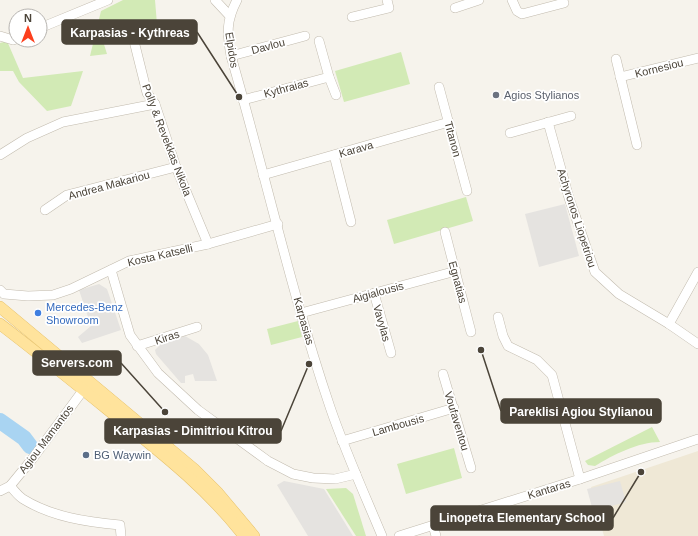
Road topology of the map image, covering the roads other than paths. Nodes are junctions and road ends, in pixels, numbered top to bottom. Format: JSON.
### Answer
{"nodes":[{"id":1,"x":108,"y":0,"type":"edge"},
{"id":2,"x":215,"y":0,"type":"edge"},
{"id":3,"x":237,"y":0,"type":"edge"},
{"id":4,"x":387,"y":0,"type":"edge"},
{"id":5,"x":479,"y":0,"type":"edge"},
{"id":6,"x":512,"y":0,"type":"edge"},
{"id":7,"x":564,"y":3,"type":"dead end"},
{"id":8,"x":455,"y":8,"type":"dead end"},
{"id":9,"x":229,"y":15,"type":"junction"},
{"id":10,"x":352,"y":17,"type":"dead end"},
{"id":11,"x":48,"y":25,"type":"edge"},
{"id":12,"x":132,"y":33,"type":"dead end"},
{"id":13,"x":305,"y":36,"type":"dead end"},
{"id":14,"x":319,"y":41,"type":"dead end"},
{"id":15,"x":231,"y":56,"type":"junction"},
{"id":16,"x":698,"y":58,"type":"edge"},
{"id":17,"x":616,"y":59,"type":"dead end"},
{"id":18,"x":329,"y":76,"type":"junction"},
{"id":19,"x":620,"y":77,"type":"junction"},
{"id":20,"x":439,"y":87,"type":"dead end"},
{"id":21,"x":336,"y":95,"type":"dead end"},
{"id":22,"x":243,"y":100,"type":"junction"},
{"id":23,"x":155,"y":104,"type":"junction"},
{"id":24,"x":571,"y":116,"type":"dead end"},
{"id":25,"x":449,"y":122,"type":"junction"},
{"id":26,"x":548,"y":122,"type":"junction"},
{"id":27,"x":510,"y":134,"type":"dead end"},
{"id":28,"x":637,"y":145,"type":"dead end"},
{"id":29,"x":0,"y":155,"type":"edge"},
{"id":30,"x":334,"y":155,"type":"junction"},
{"id":31,"x":176,"y":167,"type":"junction"},
{"id":32,"x":263,"y":175,"type":"junction"},
{"id":33,"x":467,"y":191,"type":"dead end"},
{"id":34,"x":45,"y":210,"type":"dead end"},
{"id":35,"x":351,"y":222,"type":"dead end"},
{"id":36,"x":278,"y":224,"type":"junction"},
{"id":37,"x":445,"y":232,"type":"dead end"},
{"id":38,"x":208,"y":244,"type":"junction"},
{"id":39,"x":111,"y":270,"type":"junction"},
{"id":40,"x":456,"y":271,"type":"junction"},
{"id":41,"x":698,"y":272,"type":"edge"},
{"id":42,"x":0,"y":290,"type":"edge"},
{"id":43,"x":374,"y":293,"type":"junction"},
{"id":44,"x":0,"y":307,"type":"edge"},
{"id":45,"x":301,"y":313,"type":"junction"},
{"id":46,"x":498,"y":318,"type":"dead end"},
{"id":47,"x":0,"y":324,"type":"edge"},
{"id":48,"x":669,"y":324,"type":"junction"},
{"id":49,"x":197,"y":327,"type":"dead end"},
{"id":50,"x":471,"y":332,"type":"dead end"},
{"id":51,"x":698,"y":344,"type":"edge"},
{"id":52,"x":138,"y":346,"type":"junction"},
{"id":53,"x":391,"y":353,"type":"dead end"},
{"id":54,"x":442,"y":374,"type":"dead end"},
{"id":55,"x":87,"y":386,"type":"junction"},
{"id":56,"x":454,"y":408,"type":"junction"},
{"id":57,"x":698,"y":439,"type":"edge"},
{"id":58,"x":342,"y":441,"type":"junction"},
{"id":59,"x":471,"y":468,"type":"dead end"},
{"id":60,"x":356,"y":474,"type":"junction"},
{"id":61,"x":580,"y":479,"type":"junction"},
{"id":62,"x":10,"y":486,"type":"junction"},
{"id":63,"x":0,"y":491,"type":"edge"},
{"id":64,"x":433,"y":525,"type":"junction"},
{"id":65,"x":121,"y":536,"type":"edge"},
{"id":66,"x":244,"y":536,"type":"edge"},
{"id":67,"x":254,"y":536,"type":"edge"},
{"id":68,"x":382,"y":536,"type":"edge"},
{"id":69,"x":399,"y":536,"type":"edge"},
{"id":70,"x":436,"y":536,"type":"edge"}],
"edges":[{"from":1,"to":11,"type":"street"},
{"from":2,"to":9,"type":"street"},
{"from":3,"to":9,"type":"street","name":"Elpidos"},
{"from":4,"to":10,"type":"street"},
{"from":5,"to":8,"type":"street"},
{"from":6,"to":7,"type":"street"},
{"from":9,"to":15,"type":"street","name":"Elpidos"},
{"from":12,"to":23,"type":"street","name":"Polly & Revekkas Nikola"},
{"from":13,"to":15,"type":"street","name":"Davlou"},
{"from":14,"to":18,"type":"street"},
{"from":15,"to":22,"type":"street","name":"Elpidos"},
{"from":16,"to":19,"type":"street","name":"Kornesiou"},
{"from":17,"to":19,"type":"street","name":"Kornesiou"},
{"from":18,"to":21,"type":"street"},
{"from":18,"to":22,"type":"street","name":"Kythraias"},
{"from":19,"to":28,"type":"street","name":"Kornesiou"},
{"from":20,"to":25,"type":"street","name":"Titanon"},
{"from":22,"to":32,"type":"street","name":"Karpasias"},
{"from":23,"to":29,"type":"street"},
{"from":23,"to":31,"type":"street","name":"Polly & Revekkas Nikola"},
{"from":24,"to":26,"type":"street"},
{"from":25,"to":30,"type":"street","name":"Karava"},
{"from":25,"to":33,"type":"street","name":"Titanon"},
{"from":26,"to":27,"type":"street"},
{"from":26,"to":48,"type":"street","name":"Achyronos Liopetriou"},
{"from":30,"to":32,"type":"street","name":"Karava"},
{"from":30,"to":35,"type":"street"},
{"from":31,"to":34,"type":"street","name":"Andrea Makariou"},
{"from":31,"to":38,"type":"street","name":"Polly & Revekkas Nikola"},
{"from":32,"to":36,"type":"street","name":"Karpasias"},
{"from":36,"to":38,"type":"street","name":"Kosta Katselli"},
{"from":36,"to":45,"type":"street","name":"Karpasias"},
{"from":37,"to":40,"type":"street","name":"Egnatias"},
{"from":38,"to":39,"type":"street","name":"Kosta Katselli"},
{"from":39,"to":42,"type":"street","name":"Kosta Katselli"},
{"from":39,"to":52,"type":"street"},
{"from":40,"to":43,"type":"street","name":"Aigialousis"},
{"from":40,"to":50,"type":"street","name":"Egnatias"},
{"from":41,"to":48,"type":"street"},
{"from":43,"to":45,"type":"street","name":"Aigialousis"},
{"from":43,"to":53,"type":"street","name":"Vavylas"},
{"from":44,"to":55,"type":"main road"},
{"from":45,"to":58,"type":"street","name":"Karpasias"},
{"from":46,"to":61,"type":"street"},
{"from":47,"to":55,"type":"main road"},
{"from":48,"to":51,"type":"street","name":"Achyronos Liopetriou"},
{"from":49,"to":52,"type":"street","name":"Kiras"},
{"from":52,"to":60,"type":"street"},
{"from":54,"to":56,"type":"street","name":"Voufaventou"},
{"from":55,"to":62,"type":"street","name":"Agiou Mamantos"},
{"from":55,"to":66,"type":"main road"},
{"from":55,"to":67,"type":"main road"},
{"from":56,"to":58,"type":"street","name":"Lambousis"},
{"from":56,"to":59,"type":"street","name":"Voufaventou"},
{"from":57,"to":61,"type":"street","name":"Kantaras"},
{"from":58,"to":60,"type":"street","name":"Karpasias"},
{"from":60,"to":68,"type":"street","name":"Karpasias"},
{"from":61,"to":64,"type":"street","name":"Kantaras"},
{"from":62,"to":63,"type":"street","name":"Agiou Mamantos"},
{"from":62,"to":65,"type":"street"},
{"from":64,"to":69,"type":"street","name":"Kantaras"},
{"from":64,"to":70,"type":"street"}]}
